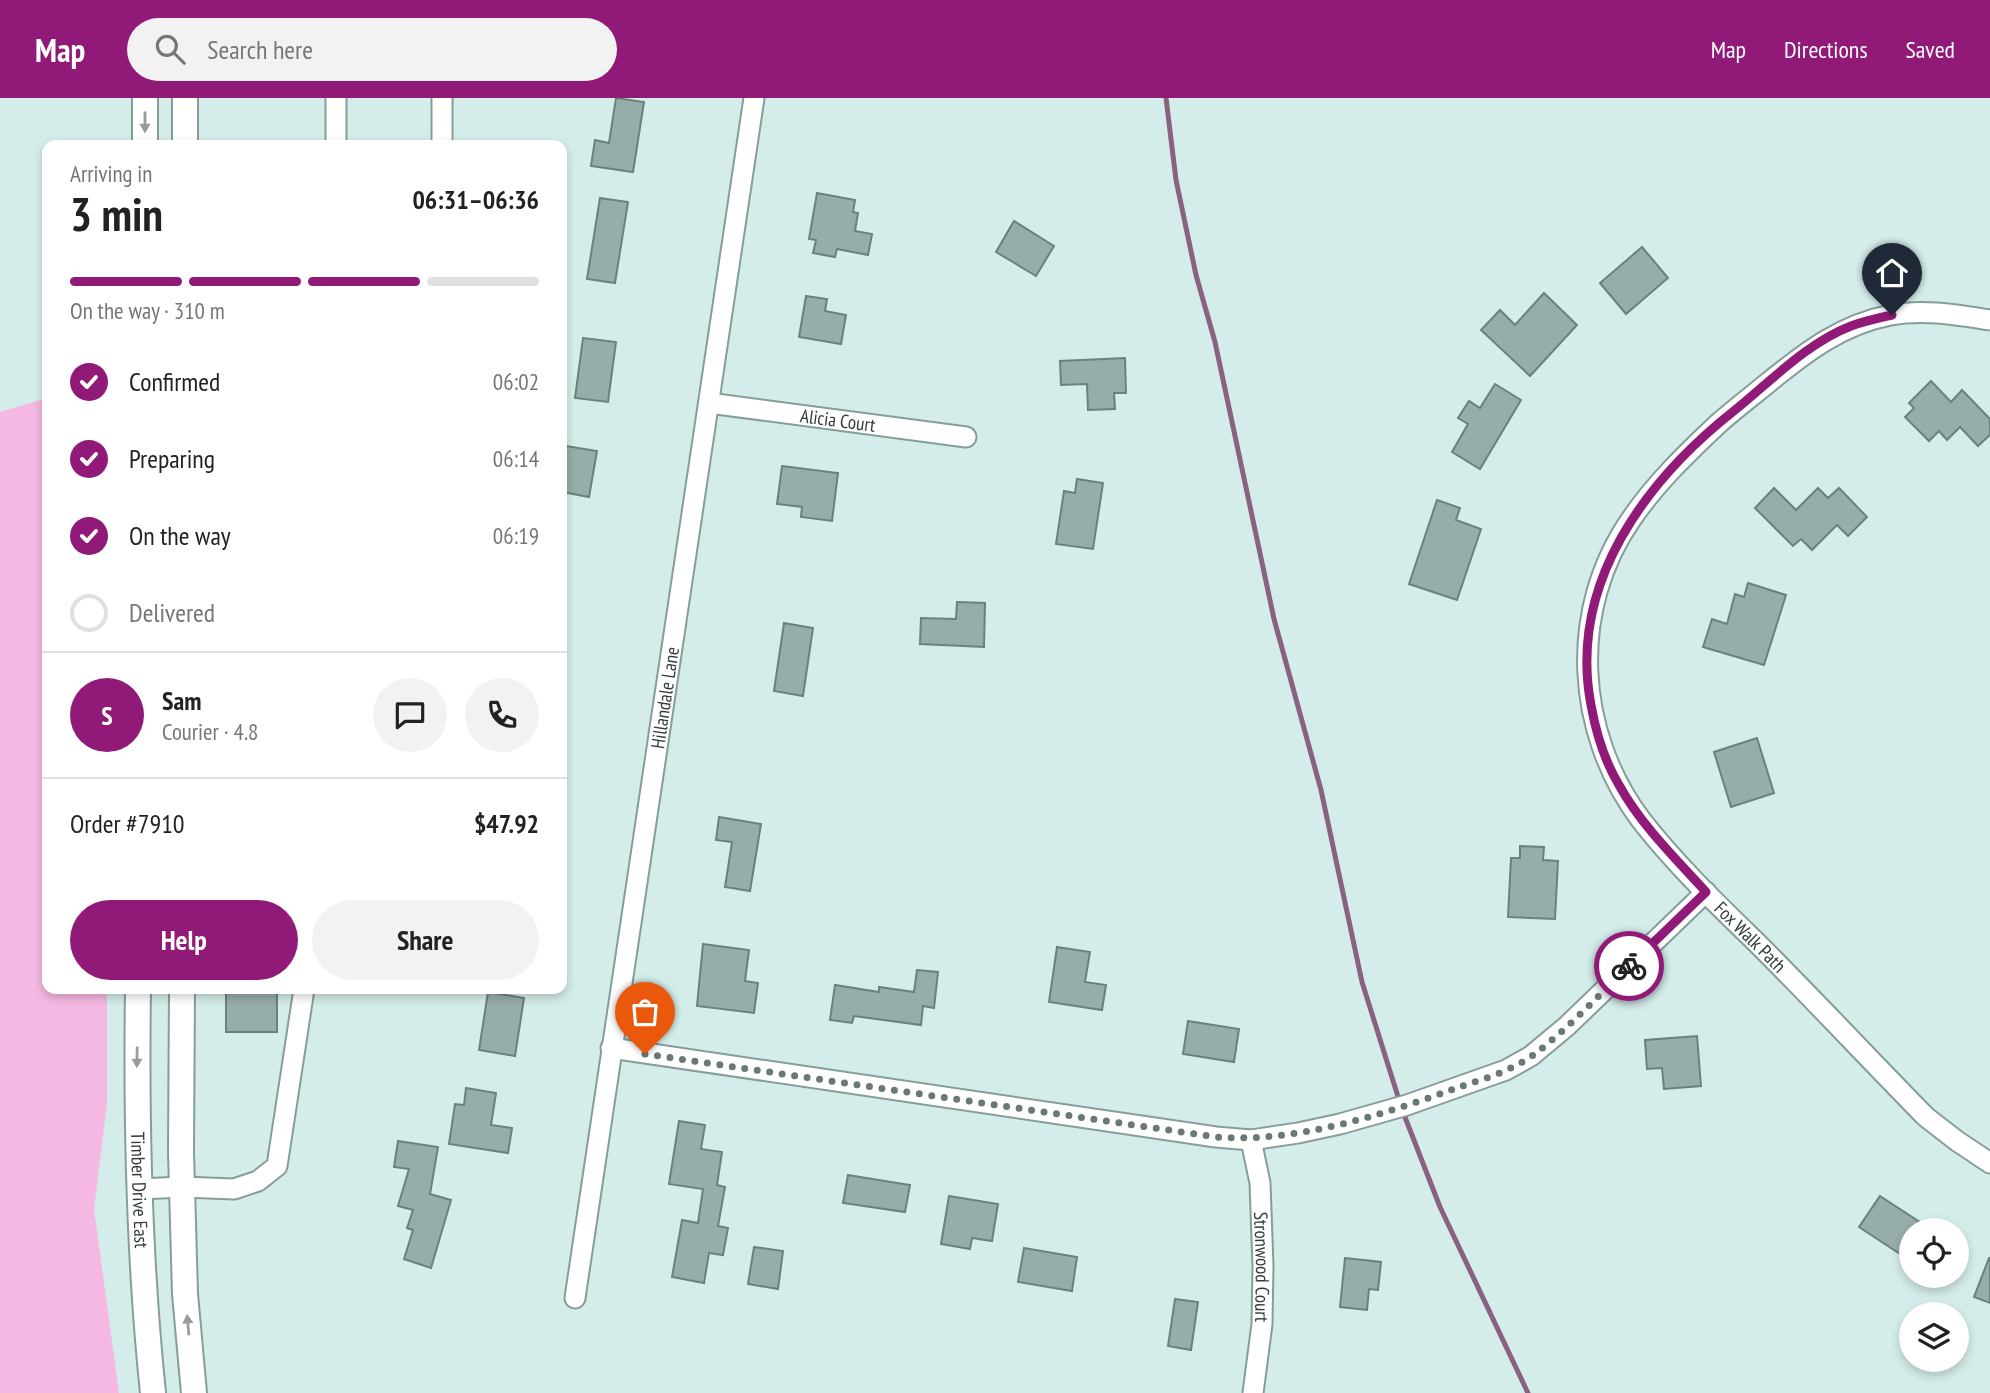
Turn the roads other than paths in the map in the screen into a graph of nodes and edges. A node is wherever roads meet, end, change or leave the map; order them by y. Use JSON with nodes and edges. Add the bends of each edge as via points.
{"nodes":[{"id":1,"x":145,"y":98,"type":"edge"},
{"id":2,"x":336,"y":98,"type":"edge"},
{"id":3,"x":442,"y":98,"type":"edge"},
{"id":4,"x":754,"y":98,"type":"edge"},
{"id":5,"x":185,"y":100,"type":"edge"},
{"id":6,"x":145,"y":140,"type":"edge"},
{"id":7,"x":185,"y":140,"type":"edge"},
{"id":8,"x":336,"y":140,"type":"edge"},
{"id":9,"x":442,"y":140,"type":"edge"},
{"id":10,"x":1990,"y":320,"type":"edge"},
{"id":11,"x":709,"y":402,"type":"junction"},
{"id":12,"x":966,"y":437,"type":"dead end"},
{"id":13,"x":1706,"y":892,"type":"junction"},
{"id":14,"x":138,"y":994,"type":"edge"},
{"id":15,"x":182,"y":994,"type":"edge"},
{"id":16,"x":303,"y":994,"type":"edge"},
{"id":17,"x":611,"y":1048,"type":"junction"},
{"id":18,"x":1251,"y":1140,"type":"junction"},
{"id":19,"x":1990,"y":1163,"type":"edge"},
{"id":20,"x":182,"y":1187,"type":"junction"},
{"id":21,"x":140,"y":1189,"type":"junction"},
{"id":22,"x":575,"y":1298,"type":"dead end"},
{"id":23,"x":153,"y":1393,"type":"edge"},
{"id":24,"x":194,"y":1393,"type":"edge"},
{"id":25,"x":1253,"y":1393,"type":"edge"}],
"edges":[{"from":1,"to":6,"type":"main road","one_way":true},
{"from":2,"to":8,"type":"street"},
{"from":3,"to":9,"type":"street"},
{"from":4,"to":11,"type":"street","name":"Hillandale Lane"},
{"from":5,"to":7,"type":"main road"},
{"from":10,"to":13,"type":"street","name":"Fox Walk Path","via":[[1944,313],[1892,315],[1850,327],[1809,350],[1726,417],[1658,483],[1630,520],[1605,566],[1594,597],[1586,659],[1603,752],[1642,820]]},
{"from":11,"to":12,"type":"street","name":"Alicia Court"},
{"from":11,"to":17,"type":"street","name":"Hillandale Lane"},
{"from":13,"to":18,"type":"street","via":[[1531,1056],[1408,1105]]},
{"from":13,"to":19,"type":"street","name":"Fox Walk Path","via":[[1926,1117]]},
{"from":14,"to":21,"type":"main road","name":"Timber Drive East","one_way":true},
{"from":15,"to":20,"type":"main road"},
{"from":16,"to":20,"type":"street","via":[[277,1166],[258,1181],[234,1189]]},
{"from":17,"to":18,"type":"street"},
{"from":17,"to":22,"type":"street","name":"Hillandale Lane"},
{"from":18,"to":25,"type":"street","name":"Stronwood Court","via":[[1261,1183],[1263,1266],[1262,1324]]},
{"from":20,"to":21,"type":"street"},
{"from":24,"to":20,"type":"main road","one_way":true},
{"from":21,"to":23,"type":"main road","name":"Timber Drive East"}]}
